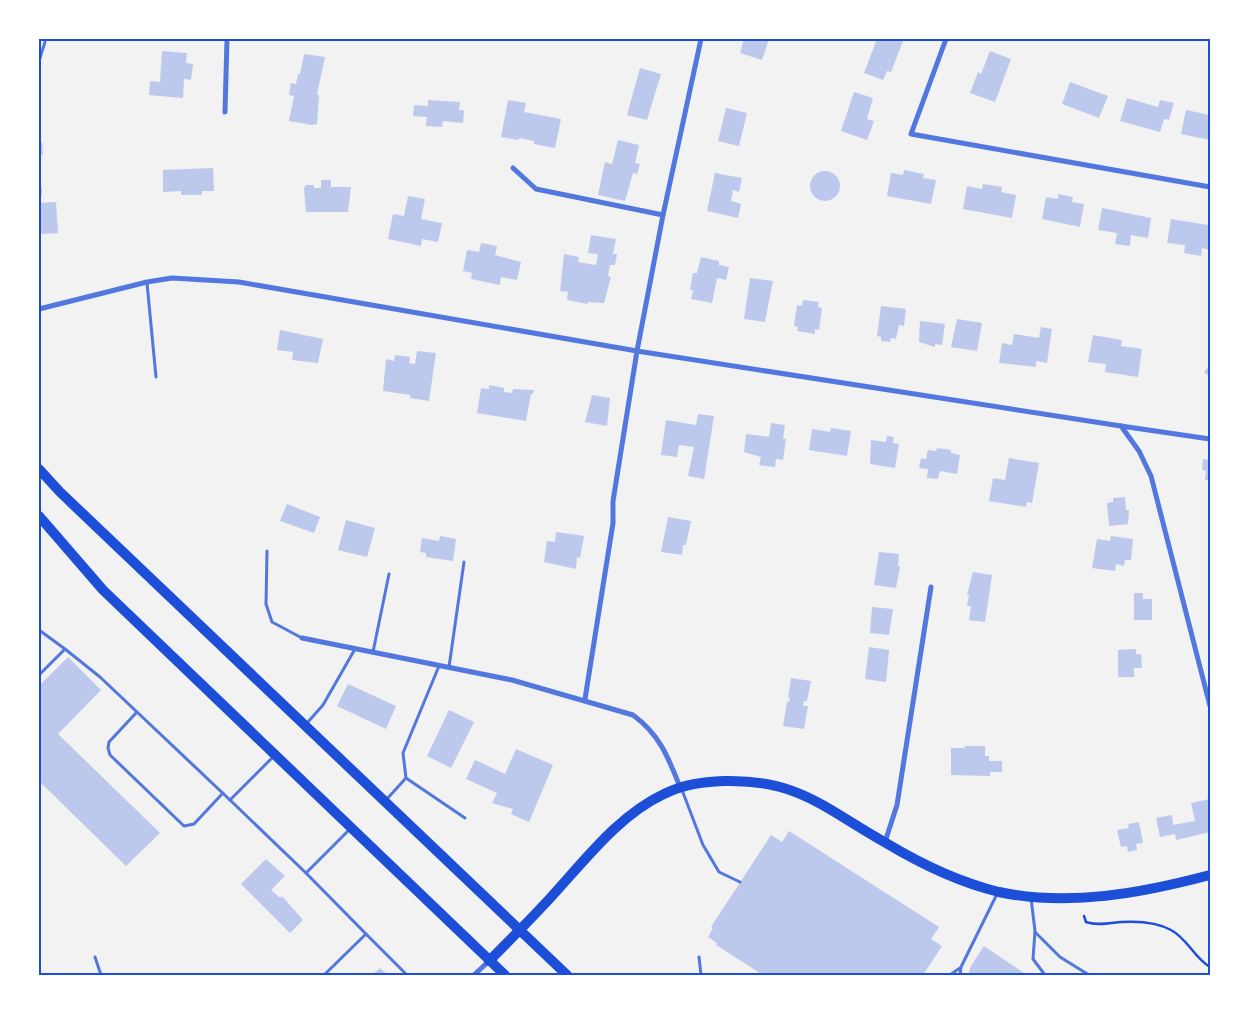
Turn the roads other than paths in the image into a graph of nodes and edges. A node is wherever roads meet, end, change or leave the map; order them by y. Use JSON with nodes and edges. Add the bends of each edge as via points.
{"nodes":[{"id":1,"x":227,"y":39,"type":"edge"},
{"id":2,"x":701,"y":39,"type":"edge"},
{"id":3,"x":946,"y":39,"type":"edge"},
{"id":4,"x":45,"y":42,"type":"dead end"},
{"id":5,"x":39,"y":61,"type":"edge"},
{"id":6,"x":225,"y":112,"type":"dead end"},
{"id":7,"x":513,"y":168,"type":"dead end"},
{"id":8,"x":1210,"y":187,"type":"edge"},
{"id":9,"x":662,"y":215,"type":"junction"},
{"id":10,"x":147,"y":282,"type":"junction"},
{"id":11,"x":39,"y":309,"type":"edge"},
{"id":12,"x":637,"y":351,"type":"junction"},
{"id":13,"x":156,"y":377,"type":"dead end"},
{"id":14,"x":1121,"y":426,"type":"junction"},
{"id":15,"x":1210,"y":439,"type":"edge"},
{"id":16,"x":39,"y":469,"type":"edge"},
{"id":17,"x":39,"y":516,"type":"edge"},
{"id":18,"x":267,"y":551,"type":"dead end"},
{"id":19,"x":464,"y":562,"type":"dead end"},
{"id":20,"x":389,"y":574,"type":"dead end"},
{"id":21,"x":931,"y":587,"type":"dead end"},
{"id":22,"x":39,"y":630,"type":"edge"},
{"id":23,"x":302,"y":638,"type":"joint"},
{"id":24,"x":65,"y":649,"type":"junction"},
{"id":25,"x":356,"y":649,"type":"junction"},
{"id":26,"x":374,"y":652,"type":"junction"},
{"id":27,"x":439,"y":665,"type":"junction"},
{"id":28,"x":449,"y":667,"type":"junction"},
{"id":29,"x":39,"y":675,"type":"edge"},
{"id":30,"x":585,"y":699,"type":"junction"},
{"id":31,"x":1210,"y":706,"type":"edge"},
{"id":32,"x":136,"y":713,"type":"junction"},
{"id":33,"x":304,"y":725,"type":"junction"},
{"id":34,"x":275,"y":755,"type":"junction"},
{"id":35,"x":406,"y":778,"type":"junction"},
{"id":36,"x":680,"y":787,"type":"junction"},
{"id":37,"x":223,"y":793,"type":"junction"},
{"id":38,"x":230,"y":800,"type":"junction"},
{"id":39,"x":385,"y":802,"type":"junction"},
{"id":40,"x":465,"y":818,"type":"dead end"},
{"id":41,"x":352,"y":828,"type":"junction"},
{"id":42,"x":884,"y":843,"type":"junction"},
{"id":43,"x":306,"y":873,"type":"junction"},
{"id":44,"x":1210,"y":875,"type":"edge"},
{"id":45,"x":740,"y":882,"type":"dead end"},
{"id":46,"x":998,"y":891,"type":"junction"},
{"id":47,"x":1031,"y":897,"type":"junction"},
{"id":48,"x":520,"y":930,"type":"junction"},
{"id":49,"x":1035,"y":931,"type":"junction"},
{"id":50,"x":366,"y":934,"type":"junction"},
{"id":51,"x":95,"y":957,"type":"dead end"},
{"id":52,"x":699,"y":957,"type":"dead end"},
{"id":53,"x":489,"y":960,"type":"junction"},
{"id":54,"x":961,"y":967,"type":"junction"},
{"id":55,"x":101,"y":975,"type":"edge"},
{"id":56,"x":324,"y":975,"type":"edge"},
{"id":57,"x":407,"y":975,"type":"edge"},
{"id":58,"x":474,"y":975,"type":"edge"},
{"id":59,"x":505,"y":975,"type":"edge"},
{"id":60,"x":567,"y":975,"type":"edge"},
{"id":61,"x":702,"y":975,"type":"edge"},
{"id":62,"x":950,"y":975,"type":"edge"},
{"id":63,"x":960,"y":975,"type":"edge"},
{"id":64,"x":1045,"y":975,"type":"edge"},
{"id":65,"x":1089,"y":975,"type":"edge"}],
"edges":[{"from":1,"to":6,"type":"street"},
{"from":2,"to":9,"type":"street"},
{"from":3,"to":8,"type":"street","via":[[911,134]]},
{"from":4,"to":5,"type":"lane"},
{"from":7,"to":9,"type":"street","via":[[536,190]]},
{"from":9,"to":12,"type":"street"},
{"from":10,"to":11,"type":"street"},
{"from":10,"to":12,"type":"street","via":[[172,278],[247,283]]},
{"from":10,"to":13,"type":"lane"},
{"from":12,"to":14,"type":"street"},
{"from":12,"to":30,"type":"street"},
{"from":14,"to":15,"type":"street"},
{"from":14,"to":31,"type":"street","via":[[1139,451],[1151,476]]},
{"from":16,"to":33,"type":"main road"},
{"from":17,"to":34,"type":"main road","via":[[103,590]]},
{"from":18,"to":23,"type":"lane","via":[[266,604],[272,622]]},
{"from":19,"to":28,"type":"lane"},
{"from":20,"to":26,"type":"lane"},
{"from":21,"to":42,"type":"street","via":[[897,805]]},
{"from":22,"to":24,"type":"lane"},
{"from":23,"to":25,"type":"street"},
{"from":24,"to":29,"type":"lane"},
{"from":24,"to":32,"type":"lane","via":[[100,677]]},
{"from":25,"to":26,"type":"street"},
{"from":25,"to":33,"type":"lane","via":[[323,705]]},
{"from":26,"to":27,"type":"street"},
{"from":27,"to":28,"type":"street"},
{"from":27,"to":35,"type":"lane","via":[[403,753]]},
{"from":28,"to":30,"type":"street"},
{"from":30,"to":36,"type":"street","via":[[633,715],[650,727],[667,755]]},
{"from":32,"to":37,"type":"lane"},
{"from":32,"to":37,"type":"lane","via":[[109,742],[110,754],[184,826],[194,824]]},
{"from":33,"to":39,"type":"main road"},
{"from":34,"to":38,"type":"lane"},
{"from":34,"to":41,"type":"main road"},
{"from":35,"to":39,"type":"lane"},
{"from":35,"to":40,"type":"lane"},
{"from":36,"to":42,"type":"main road","via":[[700,782],[746,780],[781,786],[816,800]]},
{"from":36,"to":45,"type":"lane","via":[[703,845],[719,872]]},
{"from":36,"to":48,"type":"main road","via":[[644,805],[611,832]]},
{"from":37,"to":38,"type":"lane"},
{"from":38,"to":43,"type":"lane"},
{"from":39,"to":48,"type":"main road"},
{"from":41,"to":43,"type":"lane"},
{"from":41,"to":53,"type":"main road"},
{"from":42,"to":46,"type":"main road","via":[[941,873]]},
{"from":43,"to":50,"type":"lane"},
{"from":44,"to":47,"type":"main road","via":[[1097,898]]},
{"from":46,"to":47,"type":"main road"},
{"from":46,"to":54,"type":"lane"},
{"from":47,"to":49,"type":"lane"},
{"from":48,"to":53,"type":"main road"},
{"from":48,"to":60,"type":"main road"},
{"from":49,"to":64,"type":"lane","via":[[1033,959]]},
{"from":49,"to":65,"type":"lane","via":[[1060,957]]},
{"from":50,"to":56,"type":"lane"},
{"from":50,"to":57,"type":"lane"},
{"from":51,"to":55,"type":"lane"},
{"from":52,"to":61,"type":"lane"},
{"from":53,"to":58,"type":"street"},
{"from":53,"to":59,"type":"main road"},
{"from":54,"to":62,"type":"lane"},
{"from":54,"to":63,"type":"lane"}]}
